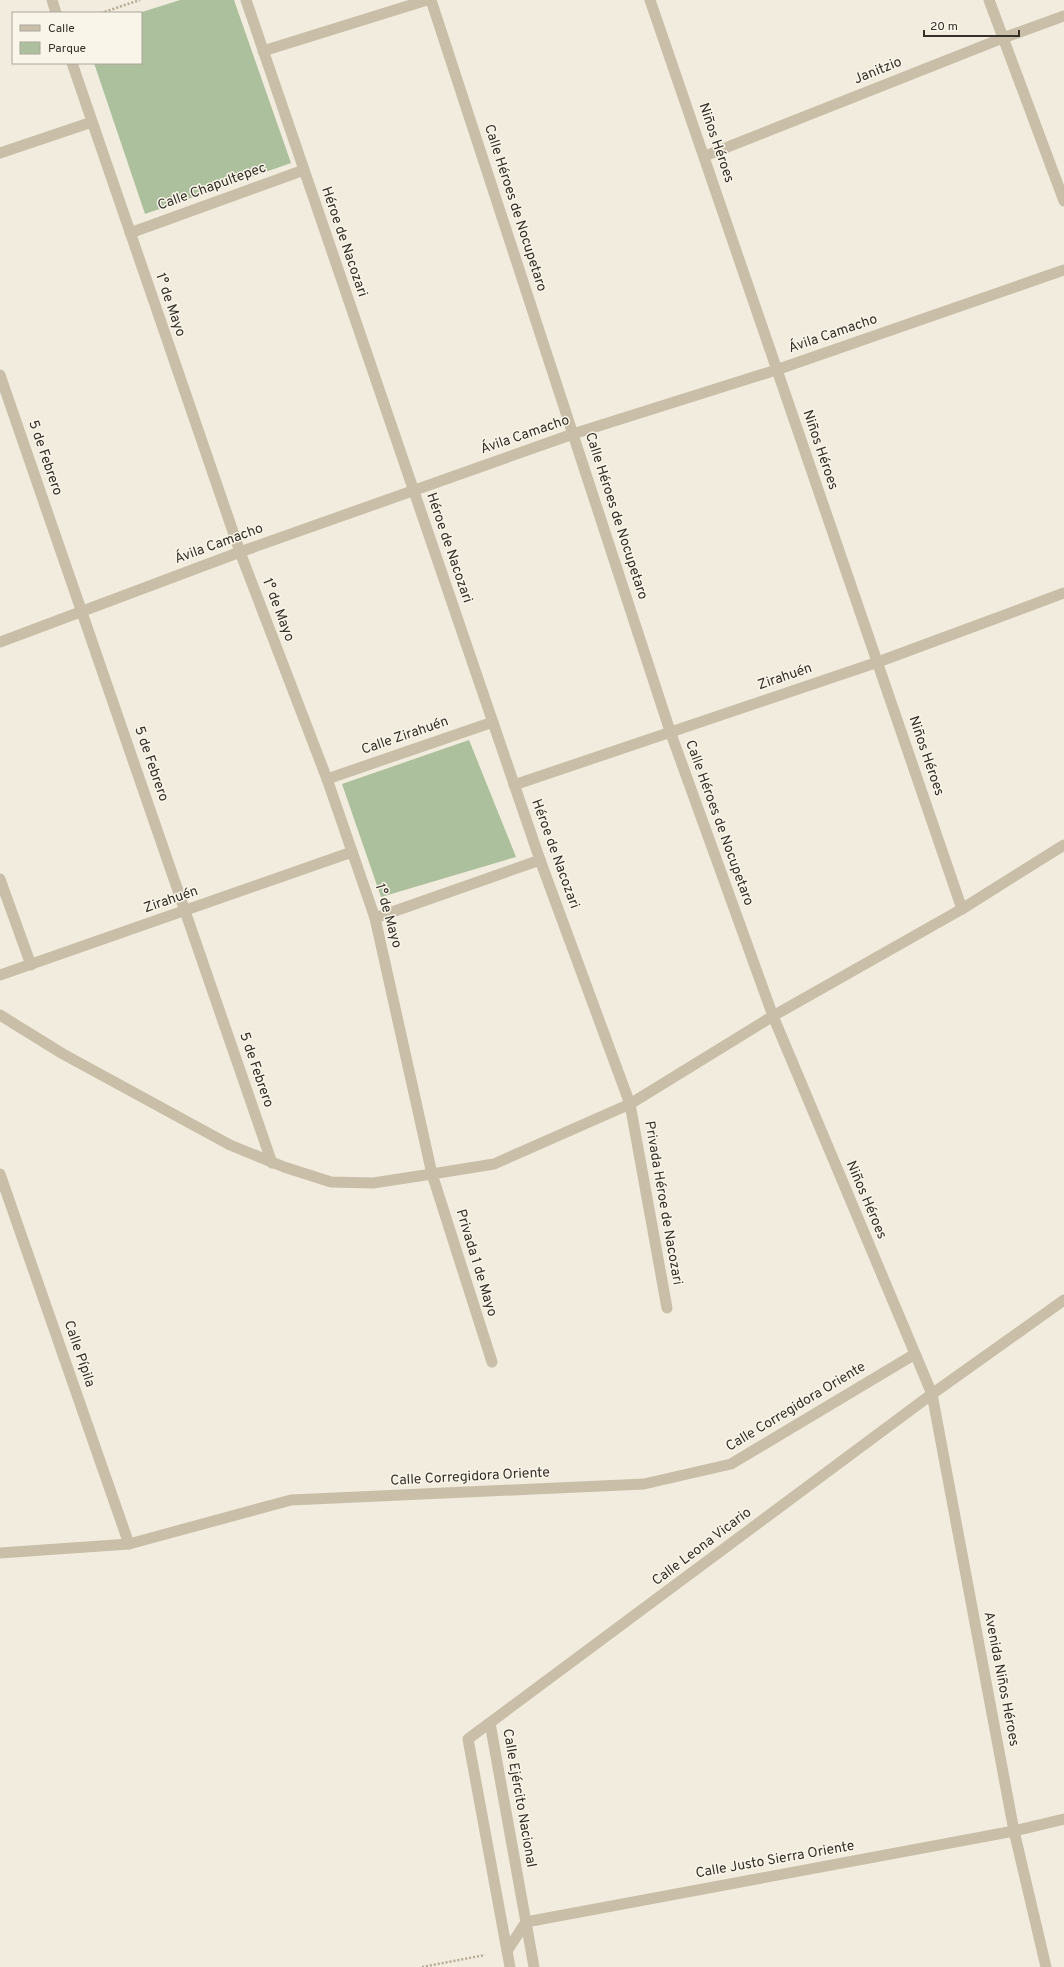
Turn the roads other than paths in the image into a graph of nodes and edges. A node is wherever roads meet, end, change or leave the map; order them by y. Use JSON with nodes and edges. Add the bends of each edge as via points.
{"nodes":[{"id":1,"x":52,"y":0,"type":"edge"},
{"id":2,"x":246,"y":0,"type":"edge"},
{"id":3,"x":427,"y":0,"type":"edge"},
{"id":4,"x":431,"y":0,"type":"edge"},
{"id":5,"x":650,"y":0,"type":"edge"},
{"id":6,"x":989,"y":0,"type":"edge"},
{"id":7,"x":56,"y":12,"type":"edge"},
{"id":8,"x":1064,"y":16,"type":"edge"},
{"id":9,"x":1002,"y":38,"type":"junction"},
{"id":10,"x":263,"y":52,"type":"junction"},
{"id":11,"x":72,"y":64,"type":"edge"},
{"id":12,"x":92,"y":122,"type":"junction"},
{"id":13,"x":0,"y":153,"type":"edge"},
{"id":14,"x":705,"y":156,"type":"junction"},
{"id":15,"x":304,"y":170,"type":"junction"},
{"id":16,"x":1064,"y":201,"type":"edge"},
{"id":17,"x":130,"y":233,"type":"junction"},
{"id":18,"x":1064,"y":270,"type":"edge"},
{"id":19,"x":776,"y":370,"type":"junction"},
{"id":20,"x":0,"y":375,"type":"edge"},
{"id":21,"x":573,"y":434,"type":"junction"},
{"id":22,"x":413,"y":490,"type":"junction"},
{"id":23,"x":240,"y":552,"type":"junction"},
{"id":24,"x":1064,"y":593,"type":"edge"},
{"id":25,"x":83,"y":612,"type":"junction"},
{"id":26,"x":0,"y":642,"type":"edge"},
{"id":27,"x":878,"y":662,"type":"junction"},
{"id":28,"x":493,"y":722,"type":"junction"},
{"id":29,"x":670,"y":732,"type":"junction"},
{"id":30,"x":327,"y":779,"type":"junction"},
{"id":31,"x":514,"y":785,"type":"junction"},
{"id":32,"x":1064,"y":845,"type":"edge"},
{"id":33,"x":352,"y":852,"type":"junction"},
{"id":34,"x":540,"y":860,"type":"junction"},
{"id":35,"x":0,"y":879,"type":"edge"},
{"id":36,"x":962,"y":908,"type":"junction"},
{"id":37,"x":185,"y":911,"type":"junction"},
{"id":38,"x":375,"y":918,"type":"junction"},
{"id":39,"x":31,"y":965,"type":"junction"},
{"id":40,"x":0,"y":975,"type":"edge"},
{"id":41,"x":0,"y":1015,"type":"edge"},
{"id":42,"x":773,"y":1016,"type":"junction"},
{"id":43,"x":630,"y":1104,"type":"junction"},
{"id":44,"x":272,"y":1163,"type":"junction"},
{"id":45,"x":0,"y":1174,"type":"edge"},
{"id":46,"x":432,"y":1174,"type":"junction"},
{"id":47,"x":1064,"y":1300,"type":"edge"},
{"id":48,"x":667,"y":1308,"type":"dead end"},
{"id":49,"x":915,"y":1354,"type":"junction"},
{"id":50,"x":492,"y":1362,"type":"dead end"},
{"id":51,"x":932,"y":1394,"type":"junction"},
{"id":52,"x":129,"y":1544,"type":"junction"},
{"id":53,"x":0,"y":1553,"type":"edge"},
{"id":54,"x":490,"y":1723,"type":"junction"},
{"id":55,"x":1064,"y":1819,"type":"edge"},
{"id":56,"x":1014,"y":1831,"type":"junction"},
{"id":57,"x":526,"y":1922,"type":"junction"},
{"id":58,"x":507,"y":1951,"type":"junction"},
{"id":59,"x":510,"y":1967,"type":"edge"},
{"id":60,"x":534,"y":1967,"type":"edge"},
{"id":61,"x":1046,"y":1967,"type":"edge"}],
"edges":[{"from":1,"to":7,"type":"street"},
{"from":2,"to":10,"type":"street","name":"Héroe de Nacozari"},
{"from":3,"to":10,"type":"street"},
{"from":4,"to":21,"type":"street","name":"Calle Héroes de Nocupetaro"},
{"from":5,"to":14,"type":"street","name":"Niños Héroes"},
{"from":6,"to":9,"type":"street"},
{"from":8,"to":9,"type":"street","name":"Janitzio"},
{"from":9,"to":14,"type":"street","name":"Janitzio"},
{"from":9,"to":16,"type":"street"},
{"from":10,"to":15,"type":"street","name":"Héroe de Nacozari"},
{"from":11,"to":12,"type":"street","name":"1° de Mayo"},
{"from":12,"to":13,"type":"street"},
{"from":12,"to":17,"type":"street","name":"1° de Mayo"},
{"from":14,"to":19,"type":"street","name":"Niños Héroes"},
{"from":15,"to":17,"type":"street","name":"Calle Chapultepec"},
{"from":15,"to":22,"type":"street","name":"Héroe de Nacozari"},
{"from":17,"to":23,"type":"street","name":"1° de Mayo"},
{"from":18,"to":19,"type":"street","name":"Ávila Camacho"},
{"from":19,"to":21,"type":"street","name":"Ávila Camacho"},
{"from":19,"to":27,"type":"street","name":"Niños Héroes"},
{"from":20,"to":25,"type":"street","name":"5 de Febrero"},
{"from":21,"to":22,"type":"street","name":"Ávila Camacho"},
{"from":21,"to":29,"type":"street","name":"Calle Héroes de Nocupetaro"},
{"from":22,"to":23,"type":"street","name":"Ávila Camacho"},
{"from":22,"to":28,"type":"street","name":"Héroe de Nacozari"},
{"from":23,"to":25,"type":"street","name":"Ávila Camacho"},
{"from":23,"to":30,"type":"street","name":"1° de Mayo"},
{"from":24,"to":27,"type":"street","name":"Zirahuén"},
{"from":25,"to":26,"type":"street","name":"Ávila Camacho"},
{"from":25,"to":37,"type":"street","name":"5 de Febrero"},
{"from":27,"to":29,"type":"street","name":"Zirahuén"},
{"from":27,"to":36,"type":"street","name":"Niños Héroes"},
{"from":28,"to":30,"type":"street","name":"Calle Zirahuén"},
{"from":28,"to":31,"type":"street","name":"Héroe de Nacozari"},
{"from":29,"to":31,"type":"street","name":"Zirahuén"},
{"from":29,"to":42,"type":"street","name":"Calle Héroes de Nocupetaro"},
{"from":30,"to":33,"type":"street","name":"1° de Mayo"},
{"from":31,"to":34,"type":"street","name":"Héroe de Nacozari"},
{"from":32,"to":36,"type":"street"},
{"from":33,"to":37,"type":"street","name":"Zirahuén"},
{"from":33,"to":38,"type":"street","name":"1° de Mayo"},
{"from":34,"to":38,"type":"street"},
{"from":34,"to":43,"type":"street","name":"Héroe de Nacozari"},
{"from":35,"to":39,"type":"street"},
{"from":36,"to":42,"type":"street"},
{"from":37,"to":39,"type":"street","name":"Zirahuén"},
{"from":37,"to":44,"type":"street","name":"5 de Febrero"},
{"from":38,"to":46,"type":"street","name":"1° de Mayo"},
{"from":39,"to":40,"type":"street","name":"Zirahuén"},
{"from":41,"to":44,"type":"street","via":[[63,1054],[230,1145]]},
{"from":42,"to":43,"type":"street"},
{"from":42,"to":49,"type":"street","name":"Niños Héroes"},
{"from":43,"to":46,"type":"street","via":[[494,1164]]},
{"from":43,"to":48,"type":"street","name":"Privada Héroe de Nacozari"},
{"from":44,"to":46,"type":"street","via":[[330,1182],[373,1183]]},
{"from":45,"to":52,"type":"street","name":"Calle Pípila"},
{"from":46,"to":50,"type":"street","name":"Privada 1 de Mayo"},
{"from":47,"to":51,"type":"street"},
{"from":49,"to":51,"type":"street","name":"Niños Héroes"},
{"from":49,"to":52,"type":"street","name":"Calle Corregidora Oriente","via":[[731,1464],[644,1484],[291,1500]]},
{"from":51,"to":54,"type":"street","name":"Calle Leona Vicario"},
{"from":51,"to":56,"type":"street","name":"Avenida Niños Héroes"},
{"from":52,"to":53,"type":"street","name":"Calle Corregidora Oriente"},
{"from":54,"to":57,"type":"street","name":"Calle Ejército Nacional"},
{"from":54,"to":58,"type":"street","name":"Calle Ejército Nacional","via":[[468,1739]]},
{"from":55,"to":56,"type":"street","name":"Calle Justo Sierra Oriente"},
{"from":56,"to":57,"type":"street","name":"Calle Justo Sierra Oriente"},
{"from":56,"to":61,"type":"street","name":"Avenida Niños Héroes"},
{"from":57,"to":58,"type":"street"},
{"from":57,"to":60,"type":"street","name":"Calle Ejército Nacional"},
{"from":58,"to":59,"type":"street","name":"Calle Ejército Nacional"}]}
